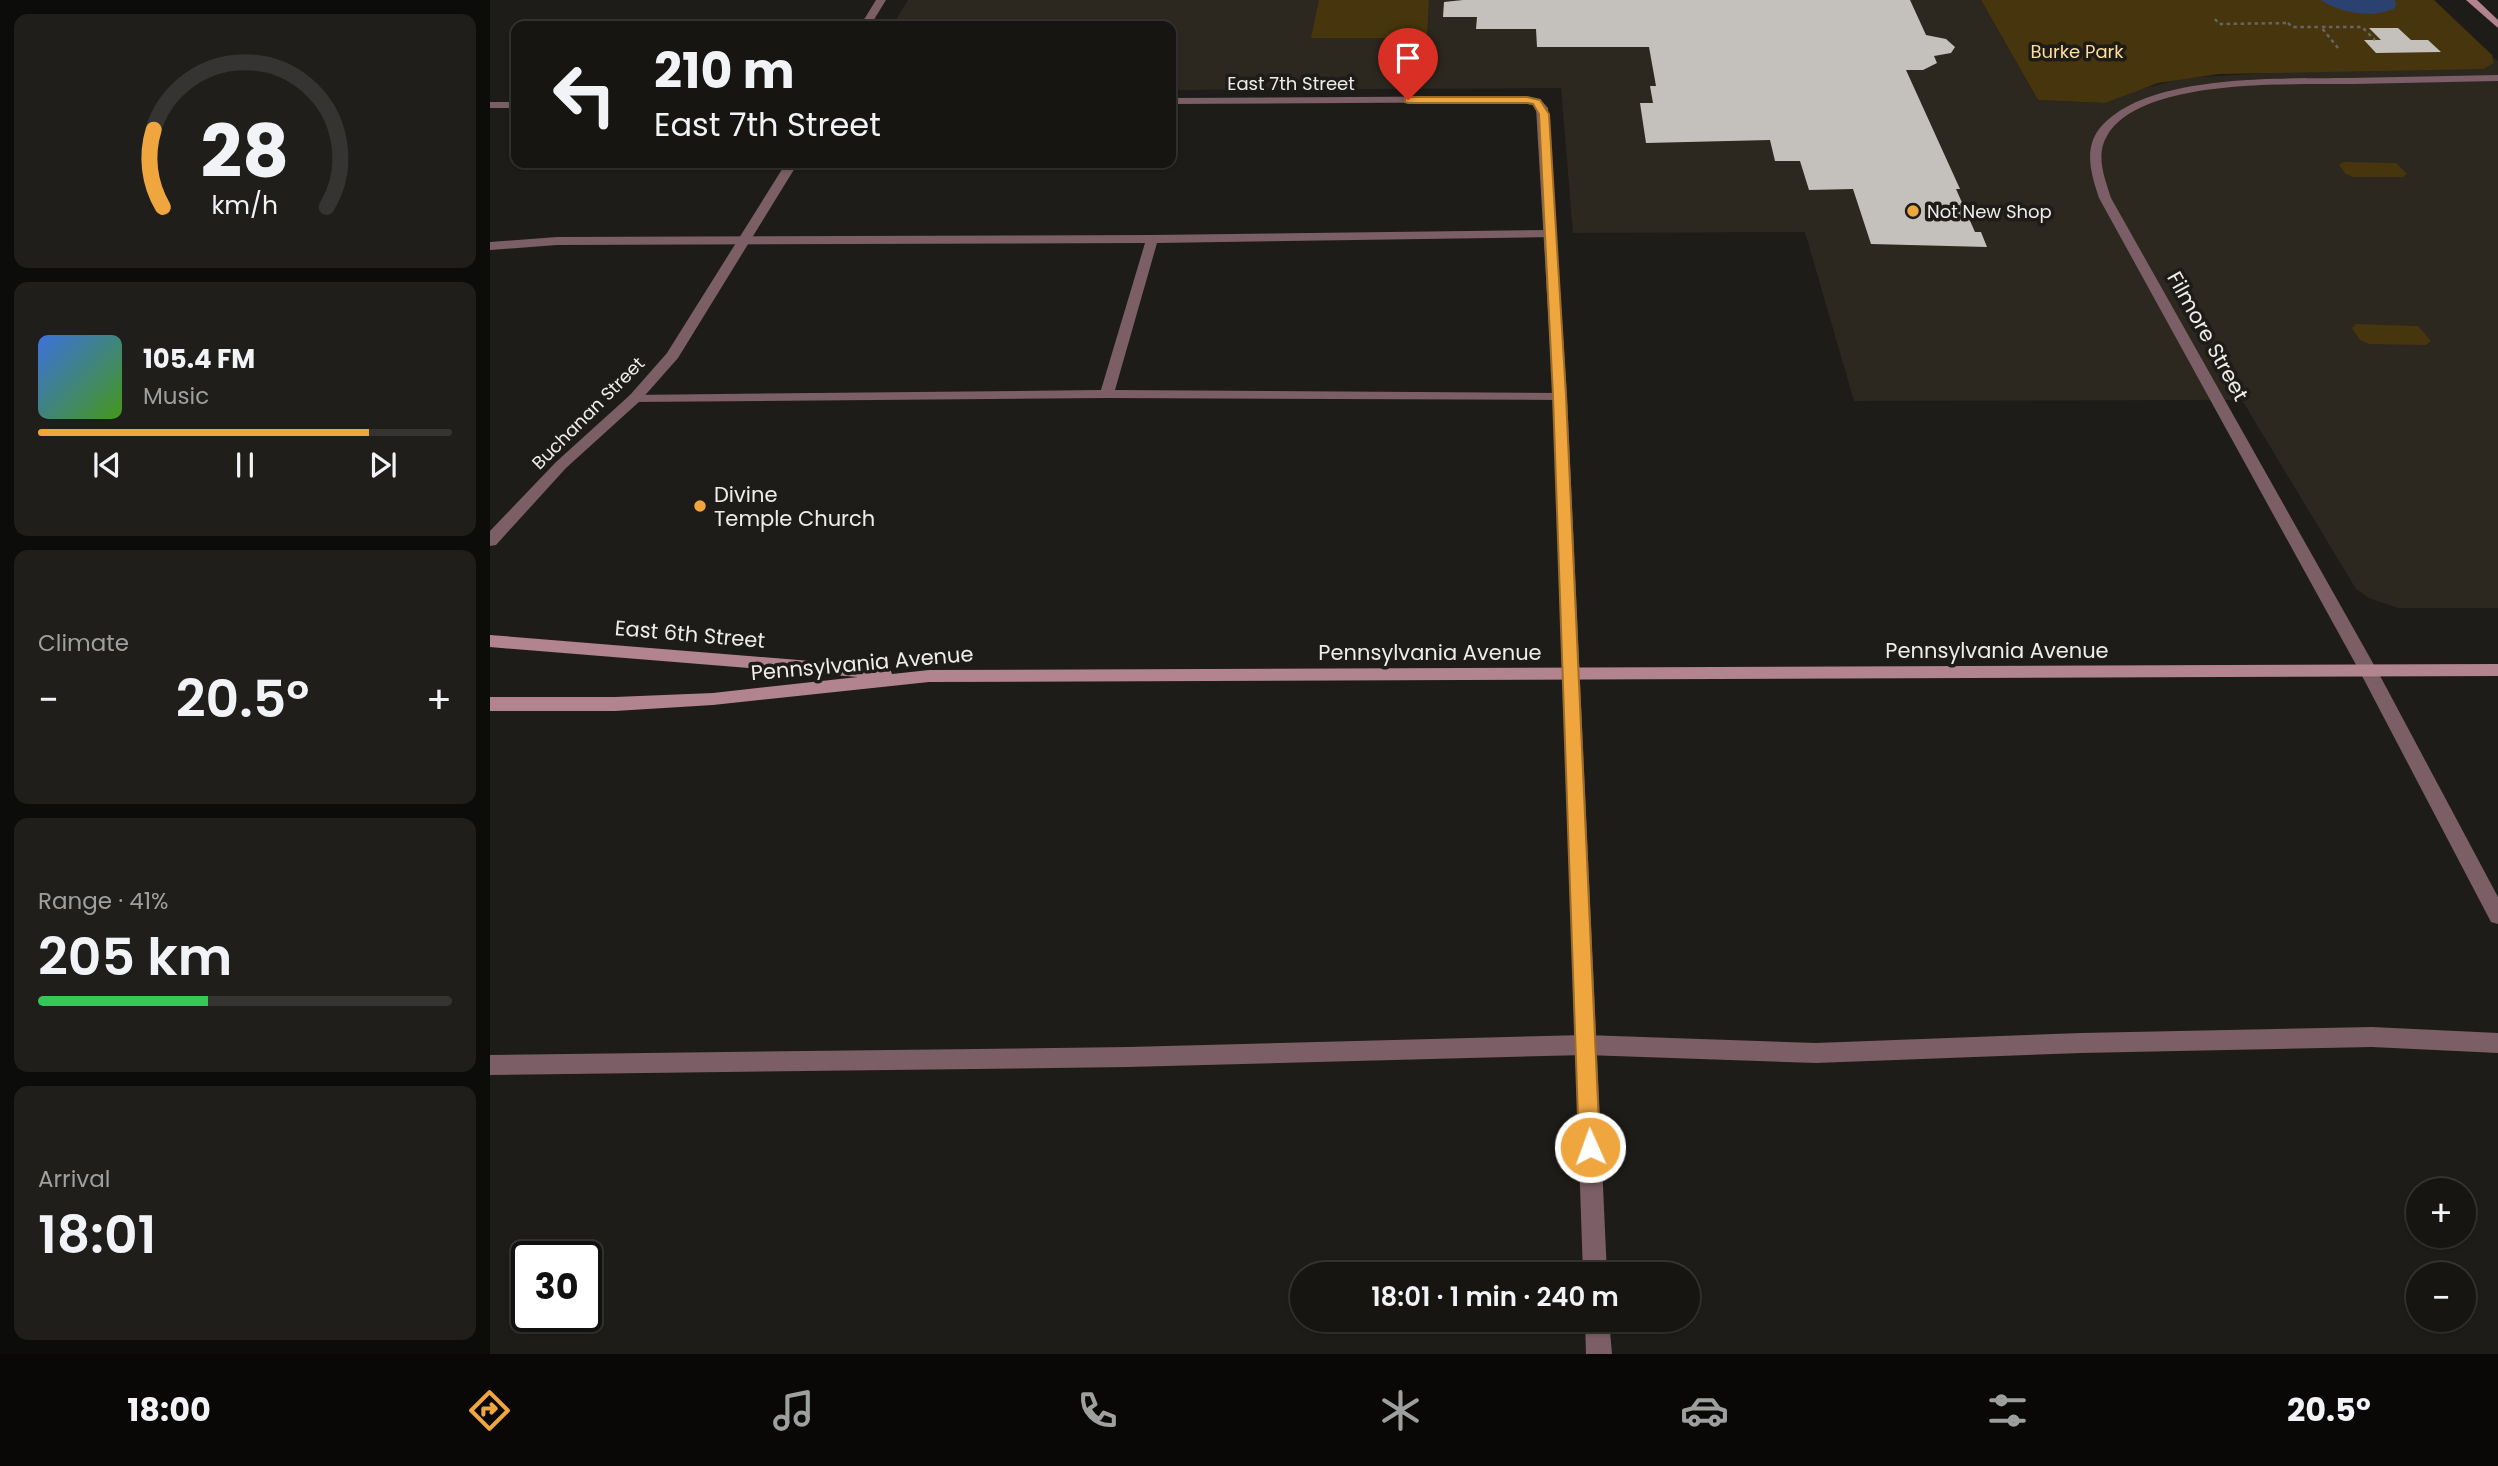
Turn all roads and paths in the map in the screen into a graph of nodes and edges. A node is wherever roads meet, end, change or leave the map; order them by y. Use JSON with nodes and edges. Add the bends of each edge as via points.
{"nodes":[{"id":1,"x":881,"y":0,"type":"edge"},
{"id":2,"x":2470,"y":0,"type":"edge"},
{"id":3,"x":2215,"y":19,"type":"dead end"},
{"id":4,"x":867,"y":21,"type":"edge"},
{"id":5,"x":2498,"y":25,"type":"edge"},
{"id":6,"x":2321,"y":27,"type":"junction"},
{"id":7,"x":2375,"y":40,"type":"dead end"},
{"id":8,"x":2339,"y":48,"type":"dead end"},
{"id":9,"x":2498,"y":78,"type":"edge"},
{"id":10,"x":1176,"y":101,"type":"edge"},
{"id":11,"x":490,"y":105,"type":"edge"},
{"id":12,"x":511,"y":105,"type":"edge"},
{"id":13,"x":789,"y":168,"type":"edge"},
{"id":14,"x":1550,"y":234,"type":"junction"},
{"id":15,"x":746,"y":239,"type":"junction"},
{"id":16,"x":1152,"y":239,"type":"junction"},
{"id":17,"x":490,"y":246,"type":"edge"},
{"id":18,"x":1107,"y":394,"type":"junction"},
{"id":19,"x":1560,"y":396,"type":"junction"},
{"id":20,"x":635,"y":398,"type":"junction"},
{"id":21,"x":490,"y":541,"type":"edge"},
{"id":22,"x":490,"y":641,"type":"edge"},
{"id":23,"x":2498,"y":670,"type":"edge"},
{"id":24,"x":2369,"y":672,"type":"junction"},
{"id":25,"x":1571,"y":674,"type":"junction"},
{"id":26,"x":929,"y":676,"type":"junction"},
{"id":27,"x":490,"y":704,"type":"edge"},
{"id":28,"x":2498,"y":916,"type":"edge"},
{"id":29,"x":2498,"y":1043,"type":"edge"},
{"id":30,"x":1585,"y":1045,"type":"junction"},
{"id":31,"x":490,"y":1065,"type":"edge"},
{"id":32,"x":1594,"y":1262,"type":"edge"},
{"id":33,"x":1598,"y":1332,"type":"edge"},
{"id":34,"x":1599,"y":1354,"type":"edge"}],
"edges":[{"from":1,"to":4,"type":"street"},
{"from":2,"to":5,"type":"main road"},
{"from":3,"to":6,"type":"path","via":[[2219,24],[2287,22],[2292,27]]},
{"from":6,"to":7,"type":"path","via":[[2362,27]]},
{"from":6,"to":8,"type":"path"},
{"from":9,"to":24,"type":"street","name":"Filmore Street","via":[[2212,86],[2159,97],[2128,111],[2104,131],[2095,150],[2105,198]]},
{"from":10,"to":14,"type":"street","name":"East 7th Street","via":[[1536,102],[1544,114]]},
{"from":11,"to":12,"type":"street"},
{"from":13,"to":15,"type":"street","name":"Buchanan Street"},
{"from":14,"to":16,"type":"street"},
{"from":14,"to":19,"type":"street"},
{"from":15,"to":16,"type":"street"},
{"from":15,"to":17,"type":"street"},
{"from":15,"to":20,"type":"street","name":"Buchanan Street","via":[[673,355]]},
{"from":16,"to":18,"type":"street"},
{"from":18,"to":19,"type":"street"},
{"from":18,"to":20,"type":"street"},
{"from":19,"to":25,"type":"street"},
{"from":20,"to":21,"type":"street","name":"Buchanan Street","via":[[561,465]]},
{"from":22,"to":26,"type":"main road","name":"East 6th Street"},
{"from":23,"to":24,"type":"main road","name":"Pennsylvania Avenue"},
{"from":24,"to":25,"type":"main road","name":"Pennsylvania Avenue"},
{"from":24,"to":28,"type":"street","name":"Filmore Street"},
{"from":25,"to":26,"type":"main road","name":"Pennsylvania Avenue"},
{"from":25,"to":30,"type":"street"},
{"from":26,"to":27,"type":"main road","name":"Pennsylvania Avenue","via":[[713,699]]},
{"from":29,"to":30,"type":"street","via":[[2372,1037],[1816,1053]]},
{"from":30,"to":31,"type":"street","via":[[1128,1057]]},
{"from":30,"to":32,"type":"street"},
{"from":33,"to":34,"type":"street"}]}
